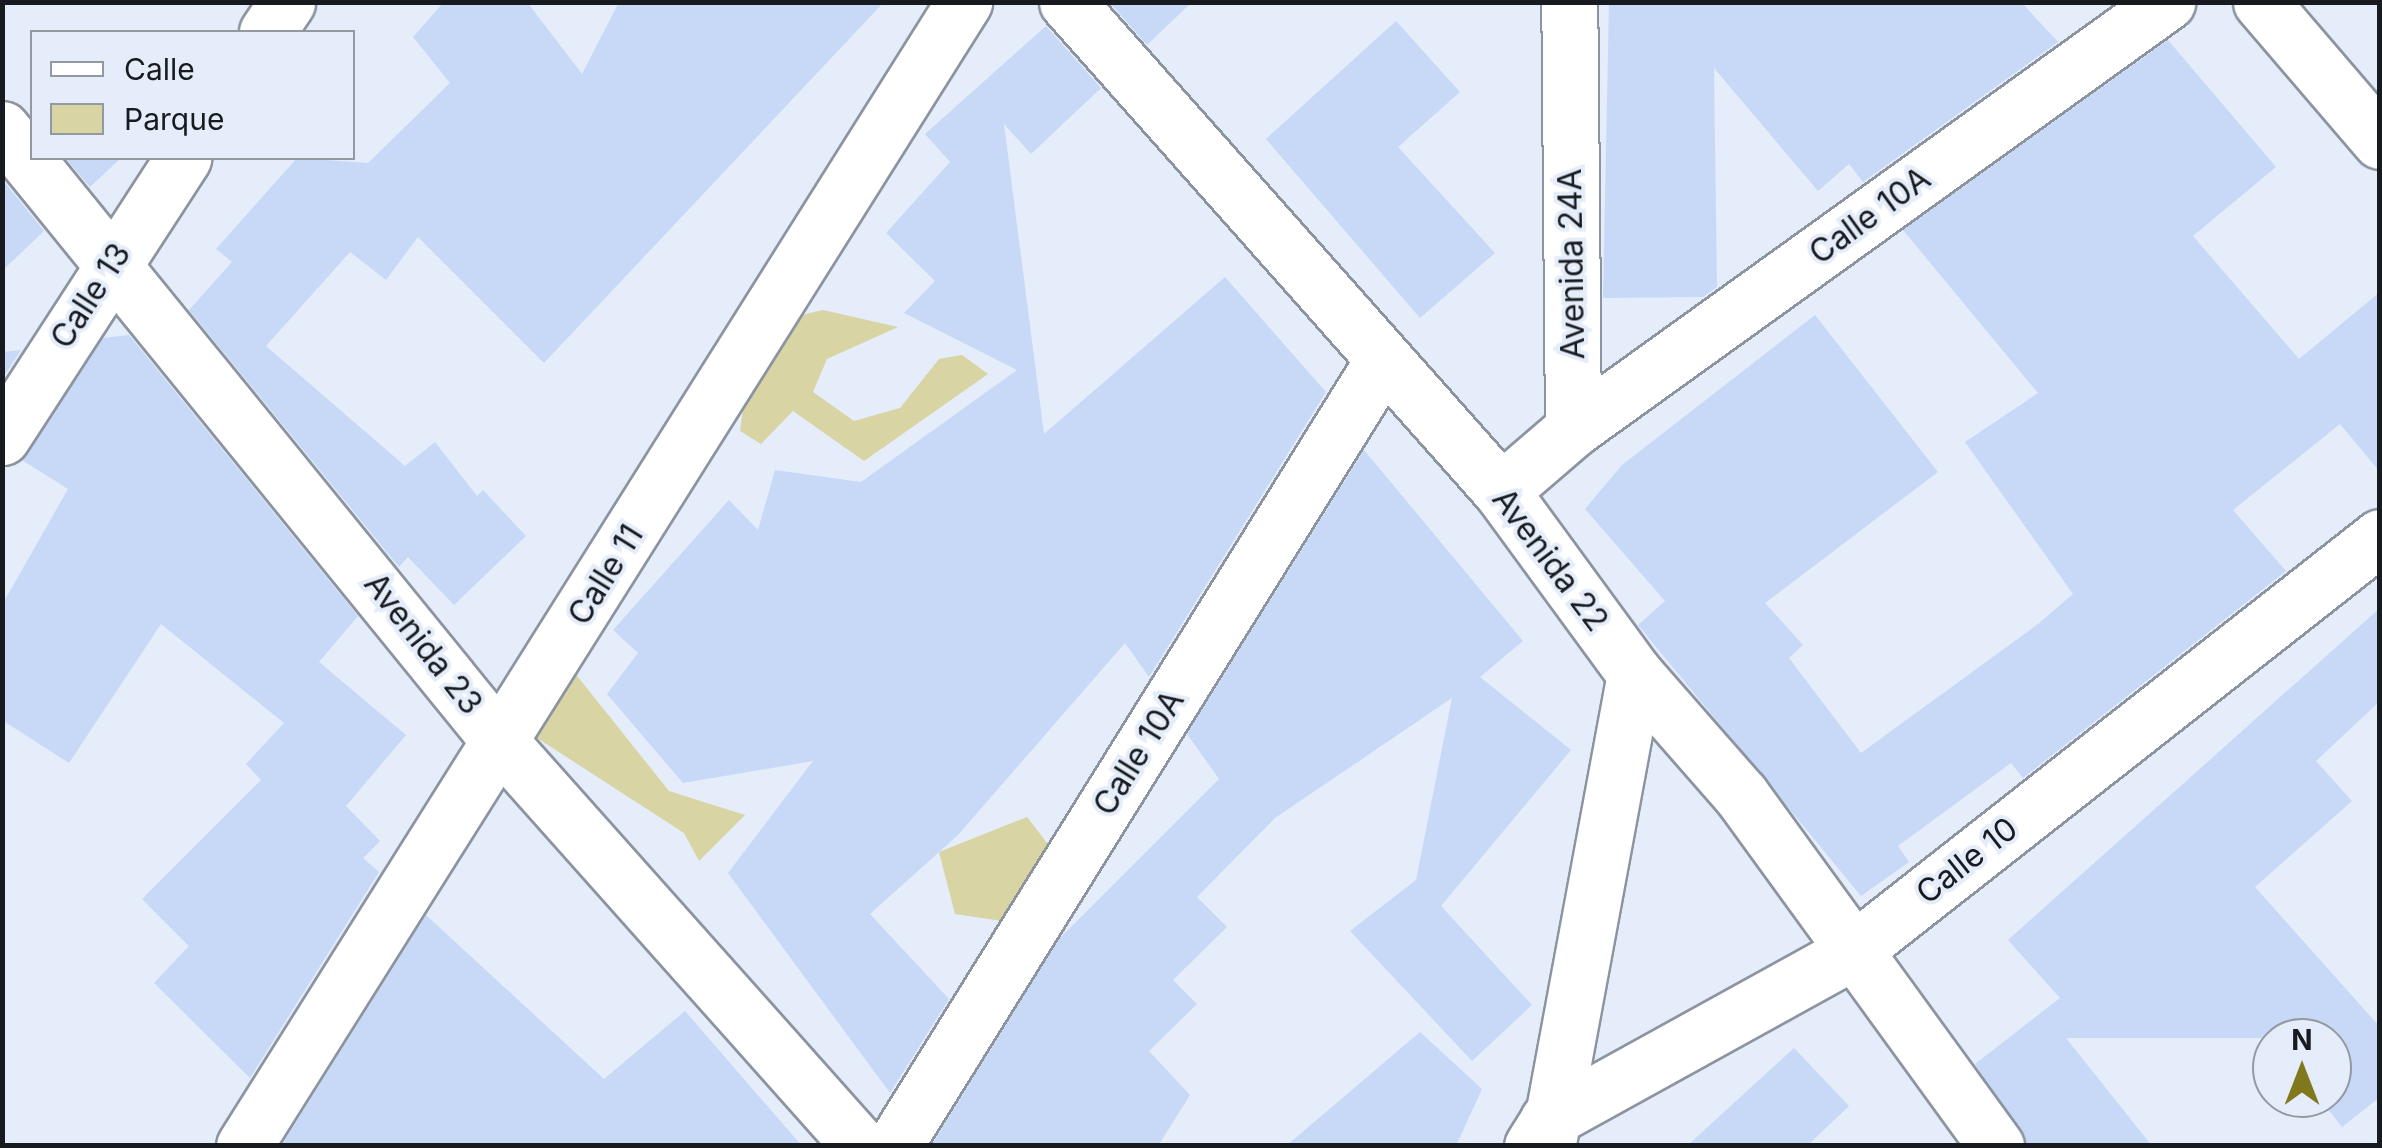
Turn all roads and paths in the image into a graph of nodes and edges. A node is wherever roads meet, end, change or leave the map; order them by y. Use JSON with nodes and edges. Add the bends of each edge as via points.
{"nodes":[{"id":1,"x":287,"y":2,"type":"edge"},
{"id":2,"x":964,"y":2,"type":"edge"},
{"id":3,"x":1067,"y":2,"type":"edge"},
{"id":4,"x":1569,"y":2,"type":"edge"},
{"id":5,"x":2167,"y":2,"type":"edge"},
{"id":6,"x":2262,"y":2,"type":"edge"},
{"id":7,"x":268,"y":30,"type":"edge"},
{"id":8,"x":2,"y":129,"type":"edge"},
{"id":9,"x":2380,"y":140,"type":"edge"},
{"id":10,"x":181,"y":160,"type":"edge"},
{"id":11,"x":116,"y":257,"type":"junction"},
{"id":12,"x":1383,"y":360,"type":"junction"},
{"id":13,"x":1573,"y":429,"type":"junction"},
{"id":14,"x":2,"y":436,"type":"edge"},
{"id":15,"x":1500,"y":492,"type":"junction"},
{"id":16,"x":2380,"y":537,"type":"edge"},
{"id":17,"x":1635,"y":674,"type":"junction"},
{"id":18,"x":501,"y":743,"type":"junction"},
{"id":19,"x":1849,"y":954,"type":"junction"},
{"id":20,"x":1543,"y":1137,"type":"edge"},
{"id":21,"x":244,"y":1146,"type":"edge"},
{"id":22,"x":860,"y":1146,"type":"edge"},
{"id":23,"x":894,"y":1146,"type":"edge"},
{"id":24,"x":1996,"y":1146,"type":"edge"}],
"edges":[{"from":1,"to":7,"type":"street"},
{"from":2,"to":18,"type":"street","name":"Calle 11"},
{"from":3,"to":12,"type":"street","name":"Avenida 22"},
{"from":4,"to":13,"type":"street","name":"Avenida 24A"},
{"from":5,"to":13,"type":"street","name":"Calle 10A"},
{"from":6,"to":9,"type":"street"},
{"from":8,"to":11,"type":"street","name":"Avenida 23"},
{"from":10,"to":11,"type":"street","name":"Calle 13"},
{"from":11,"to":14,"type":"street","name":"Calle 13"},
{"from":11,"to":18,"type":"street","name":"Avenida 23"},
{"from":12,"to":15,"type":"street","name":"Avenida 22"},
{"from":12,"to":23,"type":"street","name":"Calle 10A"},
{"from":13,"to":15,"type":"street"},
{"from":15,"to":17,"type":"street","name":"Avenida 22"},
{"from":16,"to":19,"type":"street","name":"Calle 10"},
{"from":17,"to":19,"type":"street","name":"Avenida 22","via":[[1741,795]]},
{"from":17,"to":20,"type":"street"},
{"from":18,"to":21,"type":"street","name":"Calle 11"},
{"from":18,"to":22,"type":"street","name":"Avenida 23"},
{"from":19,"to":20,"type":"street","name":"Calle 10"},
{"from":19,"to":24,"type":"street","name":"Avenida 22"}]}
